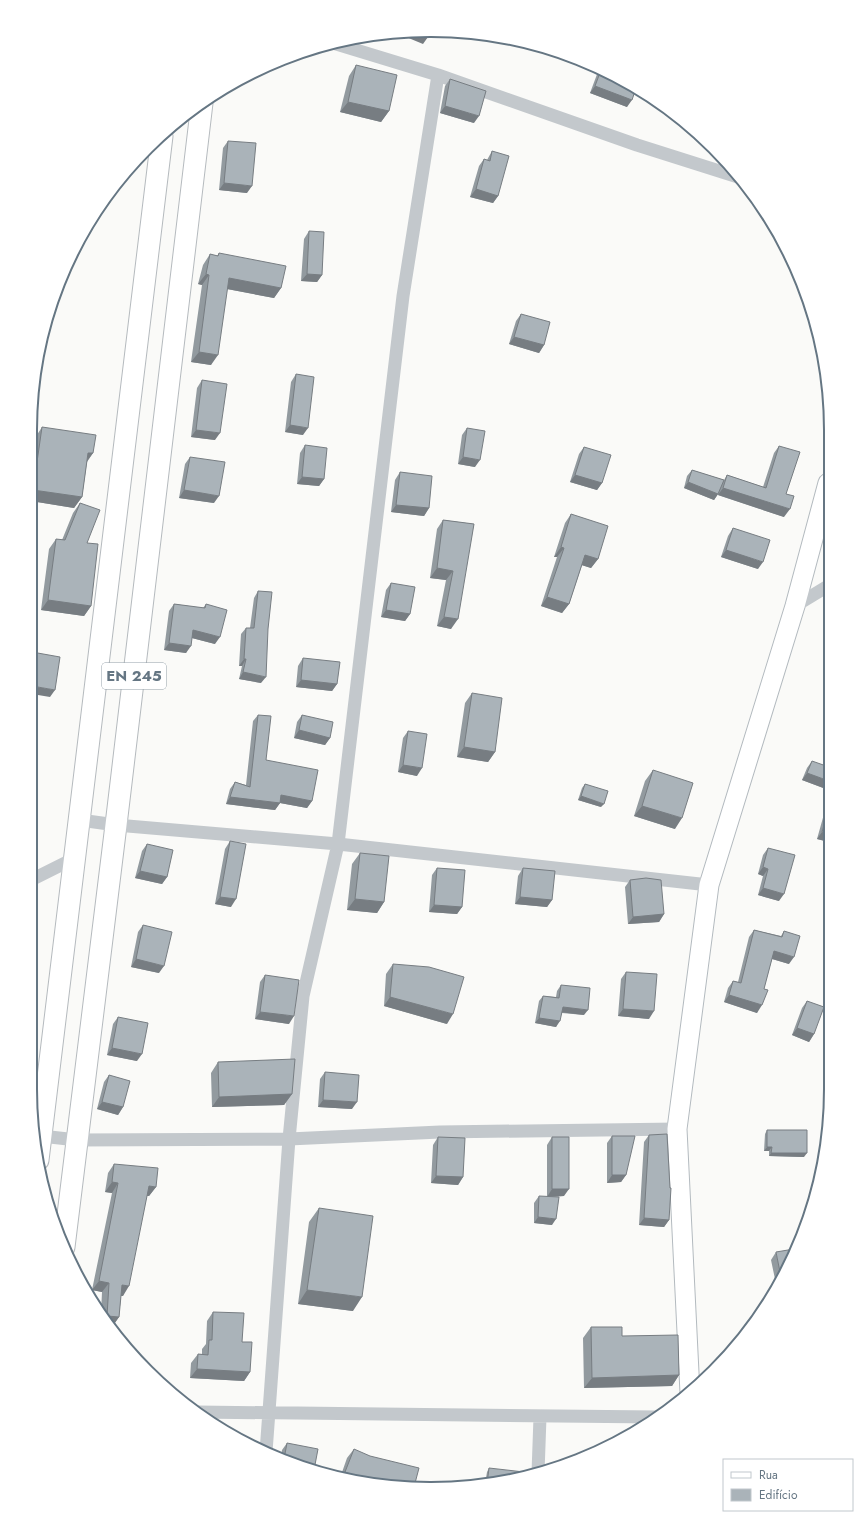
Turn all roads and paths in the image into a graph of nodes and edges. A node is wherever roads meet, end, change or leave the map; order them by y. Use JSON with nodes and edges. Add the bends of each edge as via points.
{"nodes":[{"id":1,"x":345,"y":47,"type":"edge"},
{"id":2,"x":438,"y":75,"type":"junction"},
{"id":3,"x":201,"y":111,"type":"edge"},
{"id":4,"x":161,"y":144,"type":"edge"},
{"id":5,"x":728,"y":174,"type":"edge"},
{"id":6,"x":824,"y":498,"type":"edge"},
{"id":7,"x":824,"y":588,"type":"edge"},
{"id":8,"x":795,"y":606,"type":"junction"},
{"id":9,"x":80,"y":820,"type":"junction"},
{"id":10,"x":116,"y":825,"type":"junction"},
{"id":11,"x":338,"y":844,"type":"junction"},
{"id":12,"x":75,"y":858,"type":"junction"},
{"id":13,"x":37,"y":877,"type":"edge"},
{"id":14,"x":709,"y":885,"type":"junction"},
{"id":15,"x":677,"y":1129,"type":"junction"},
{"id":16,"x":41,"y":1136,"type":"junction"},
{"id":17,"x":289,"y":1139,"type":"junction"},
{"id":18,"x":77,"y":1140,"type":"junction"},
{"id":19,"x":40,"y":1142,"type":"edge"},
{"id":20,"x":65,"y":1235,"type":"edge"},
{"id":21,"x":690,"y":1384,"type":"edge"},
{"id":22,"x":207,"y":1412,"type":"edge"},
{"id":23,"x":269,"y":1414,"type":"junction"},
{"id":24,"x":540,"y":1417,"type":"junction"},
{"id":25,"x":647,"y":1417,"type":"edge"},
{"id":26,"x":266,"y":1446,"type":"edge"},
{"id":27,"x":538,"y":1467,"type":"edge"}],
"edges":[{"from":1,"to":2,"type":"street"},
{"from":2,"to":5,"type":"street"},
{"from":2,"to":11,"type":"street","via":[[402,303]]},
{"from":3,"to":10,"type":"main road","number":"EN 245"},
{"from":4,"to":9,"type":"main road","number":"EN 245"},
{"from":6,"to":8,"type":"main road"},
{"from":7,"to":8,"type":"street"},
{"from":8,"to":14,"type":"main road"},
{"from":9,"to":10,"type":"street"},
{"from":9,"to":12,"type":"main road","number":"EN 245"},
{"from":10,"to":11,"type":"street"},
{"from":10,"to":18,"type":"main road","number":"EN 245"},
{"from":11,"to":14,"type":"street"},
{"from":11,"to":17,"type":"street","via":[[303,996]]},
{"from":12,"to":13,"type":"street"},
{"from":12,"to":16,"type":"main road","number":"EN 245"},
{"from":14,"to":15,"type":"main road"},
{"from":15,"to":17,"type":"street","via":[[440,1132]]},
{"from":15,"to":21,"type":"main road"},
{"from":16,"to":18,"type":"street"},
{"from":16,"to":19,"type":"main road","number":"EN 245"},
{"from":17,"to":18,"type":"street"},
{"from":17,"to":23,"type":"street"},
{"from":18,"to":20,"type":"main road","number":"EN 245"},
{"from":22,"to":23,"type":"street"},
{"from":23,"to":24,"type":"street"},
{"from":23,"to":26,"type":"street"},
{"from":24,"to":25,"type":"street"},
{"from":24,"to":27,"type":"street"}]}
